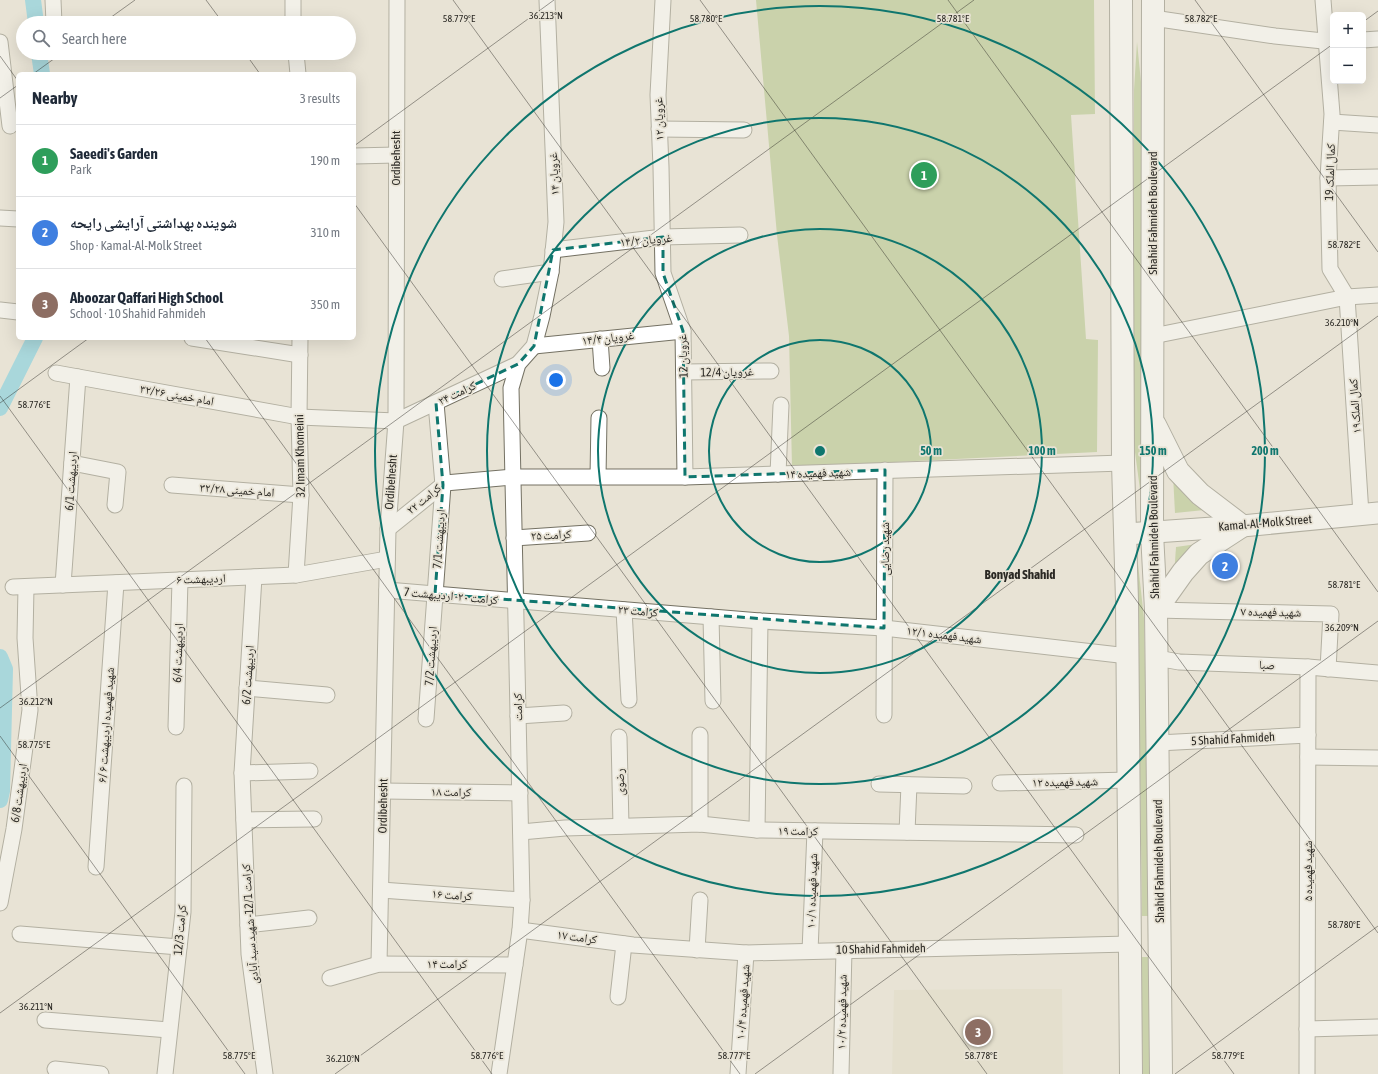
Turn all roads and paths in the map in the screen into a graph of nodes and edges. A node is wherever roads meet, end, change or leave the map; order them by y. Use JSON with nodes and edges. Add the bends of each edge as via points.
{"nodes":[{"id":1,"x":53,"y":0,"type":"edge"},
{"id":2,"x":293,"y":0,"type":"edge"},
{"id":3,"x":397,"y":0,"type":"edge"},
{"id":4,"x":546,"y":0,"type":"edge"},
{"id":5,"x":663,"y":0,"type":"edge"},
{"id":6,"x":1323,"y":0,"type":"edge"},
{"id":7,"x":1121,"y":9,"type":"edge"},
{"id":8,"x":1153,"y":9,"type":"edge"},
{"id":9,"x":54,"y":16,"type":"edge"},
{"id":10,"x":294,"y":16,"type":"edge"},
{"id":11,"x":1378,"y":39,"type":"edge"},
{"id":12,"x":1366,"y":40,"type":"edge"},
{"id":13,"x":0,"y":42,"type":"edge"},
{"id":14,"x":1330,"y":42,"type":"edge"},
{"id":15,"x":1330,"y":48,"type":"edge"},
{"id":16,"x":297,"y":60,"type":"edge"},
{"id":17,"x":298,"y":72,"type":"edge"},
{"id":18,"x":3,"y":92,"type":"edge"},
{"id":19,"x":1332,"y":122,"type":"junction"},
{"id":20,"x":1378,"y":124,"type":"edge"},
{"id":21,"x":10,"y":126,"type":"dead end"},
{"id":22,"x":659,"y":129,"type":"junction"},
{"id":23,"x":744,"y":130,"type":"dead end"},
{"id":24,"x":396,"y":155,"type":"junction"},
{"id":25,"x":356,"y":156,"type":"edge"},
{"id":26,"x":1378,"y":177,"type":"edge"},
{"id":27,"x":1328,"y":178,"type":"junction"},
{"id":28,"x":0,"y":218,"type":"edge"},
{"id":29,"x":16,"y":219,"type":"edge"},
{"id":30,"x":740,"y":235,"type":"dead end"},
{"id":31,"x":663,"y":237,"type":"junction"},
{"id":32,"x":553,"y":250,"type":"junction"},
{"id":33,"x":551,"y":272,"type":"junction"},
{"id":34,"x":502,"y":279,"type":"dead end"},
{"id":35,"x":1378,"y":295,"type":"edge"},
{"id":36,"x":1347,"y":297,"type":"junction"},
{"id":37,"x":0,"y":310,"type":"edge"},
{"id":38,"x":16,"y":312,"type":"edge"},
{"id":39,"x":683,"y":331,"type":"junction"},
{"id":40,"x":1153,"y":336,"type":"junction"},
{"id":41,"x":600,"y":339,"type":"junction"},
{"id":42,"x":205,"y":340,"type":"edge"},
{"id":43,"x":300,"y":340,"type":"edge"},
{"id":44,"x":534,"y":346,"type":"junction"},
{"id":45,"x":300,"y":355,"type":"junction"},
{"id":46,"x":518,"y":364,"type":"junction"},
{"id":47,"x":602,"y":368,"type":"dead end"},
{"id":48,"x":771,"y":371,"type":"dead end"},
{"id":49,"x":684,"y":372,"type":"junction"},
{"id":50,"x":56,"y":373,"type":"dead end"},
{"id":51,"x":78,"y":377,"type":"junction"},
{"id":52,"x":436,"y":403,"type":"junction"},
{"id":53,"x":781,"y":405,"type":"dead end"},
{"id":54,"x":299,"y":417,"type":"junction"},
{"id":55,"x":598,"y":418,"type":"dead end"},
{"id":56,"x":396,"y":421,"type":"junction"},
{"id":57,"x":1153,"y":422,"type":"junction"},
{"id":58,"x":72,"y":463,"type":"junction"},
{"id":59,"x":1123,"y":463,"type":"junction"},
{"id":60,"x":885,"y":470,"type":"junction"},
{"id":61,"x":778,"y":474,"type":"junction"},
{"id":62,"x":513,"y":477,"type":"junction"},
{"id":63,"x":598,"y":477,"type":"junction"},
{"id":64,"x":685,"y":477,"type":"junction"},
{"id":65,"x":172,"y":485,"type":"dead end"},
{"id":66,"x":443,"y":485,"type":"junction"},
{"id":67,"x":301,"y":495,"type":"junction"},
{"id":68,"x":115,"y":505,"type":"dead end"},
{"id":69,"x":1370,"y":513,"type":"edge"},
{"id":70,"x":1242,"y":526,"type":"junction"},
{"id":71,"x":388,"y":529,"type":"junction"},
{"id":72,"x":588,"y":533,"type":"dead end"},
{"id":73,"x":1152,"y":533,"type":"junction"},
{"id":74,"x":1126,"y":534,"type":"junction"},
{"id":75,"x":514,"y":538,"type":"junction"},
{"id":76,"x":388,"y":560,"type":"junction"},
{"id":77,"x":296,"y":575,"type":"junction"},
{"id":78,"x":1126,"y":576,"type":"junction"},
{"id":79,"x":254,"y":577,"type":"junction"},
{"id":80,"x":180,"y":580,"type":"junction"},
{"id":81,"x":116,"y":583,"type":"junction"},
{"id":82,"x":63,"y":585,"type":"junction"},
{"id":83,"x":19,"y":587,"type":"joint"},
{"id":84,"x":387,"y":590,"type":"junction"},
{"id":85,"x":435,"y":594,"type":"junction"},
{"id":86,"x":516,"y":601,"type":"junction"},
{"id":87,"x":624,"y":610,"type":"junction"},
{"id":88,"x":1156,"y":610,"type":"junction"},
{"id":89,"x":711,"y":617,"type":"junction"},
{"id":90,"x":760,"y":621,"type":"junction"},
{"id":91,"x":884,"y":628,"type":"junction"},
{"id":92,"x":1128,"y":656,"type":"junction"},
{"id":93,"x":1157,"y":658,"type":"junction"},
{"id":94,"x":1308,"y":667,"type":"junction"},
{"id":95,"x":1328,"y":669,"type":"junction"},
{"id":96,"x":1378,"y":673,"type":"edge"},
{"id":97,"x":247,"y":688,"type":"junction"},
{"id":98,"x":327,"y":695,"type":"dead end"},
{"id":99,"x":629,"y":700,"type":"dead end"},
{"id":100,"x":713,"y":701,"type":"dead end"},
{"id":101,"x":564,"y":713,"type":"dead end"},
{"id":102,"x":884,"y":715,"type":"dead end"},
{"id":103,"x":518,"y":716,"type":"junction"},
{"id":104,"x":426,"y":719,"type":"dead end"},
{"id":105,"x":176,"y":727,"type":"dead end"},
{"id":106,"x":700,"y":734,"type":"dead end"},
{"id":107,"x":1308,"y":735,"type":"junction"},
{"id":108,"x":619,"y":737,"type":"dead end"},
{"id":109,"x":1158,"y":743,"type":"junction"},
{"id":110,"x":1308,"y":757,"type":"junction"},
{"id":111,"x":1378,"y":758,"type":"edge"},
{"id":112,"x":310,"y":770,"type":"dead end"},
{"id":113,"x":242,"y":773,"type":"junction"},
{"id":114,"x":1129,"y":780,"type":"junction"},
{"id":115,"x":1000,"y":783,"type":"dead end"},
{"id":116,"x":879,"y":784,"type":"dead end"},
{"id":117,"x":909,"y":785,"type":"junction"},
{"id":118,"x":184,"y":786,"type":"dead end"},
{"id":119,"x":964,"y":786,"type":"dead end"},
{"id":120,"x":383,"y":791,"type":"junction"},
{"id":121,"x":520,"y":793,"type":"junction"},
{"id":122,"x":314,"y":819,"type":"dead end"},
{"id":123,"x":244,"y":820,"type":"junction"},
{"id":124,"x":700,"y":824,"type":"junction"},
{"id":125,"x":621,"y":826,"type":"junction"},
{"id":126,"x":757,"y":830,"type":"junction"},
{"id":127,"x":815,"y":831,"type":"junction"},
{"id":128,"x":521,"y":832,"type":"junction"},
{"id":129,"x":907,"y":832,"type":"junction"},
{"id":130,"x":1076,"y":835,"type":"dead end"},
{"id":131,"x":96,"y":867,"type":"dead end"},
{"id":132,"x":381,"y":890,"type":"junction"},
{"id":133,"x":522,"y":900,"type":"junction"},
{"id":134,"x":700,"y":900,"type":"dead end"},
{"id":135,"x":0,"y":903,"type":"edge"},
{"id":136,"x":309,"y":918,"type":"dead end"},
{"id":137,"x":248,"y":925,"type":"junction"},
{"id":138,"x":520,"y":930,"type":"junction"},
{"id":139,"x":20,"y":934,"type":"dead end"},
{"id":140,"x":1129,"y":944,"type":"junction"},
{"id":141,"x":628,"y":945,"type":"junction"},
{"id":142,"x":179,"y":947,"type":"junction"},
{"id":143,"x":697,"y":950,"type":"junction"},
{"id":144,"x":844,"y":950,"type":"junction"},
{"id":145,"x":810,"y":951,"type":"junction"},
{"id":146,"x":746,"y":953,"type":"junction"},
{"id":147,"x":379,"y":964,"type":"junction"},
{"id":148,"x":515,"y":965,"type":"junction"},
{"id":149,"x":330,"y":978,"type":"dead end"},
{"id":150,"x":618,"y":998,"type":"dead end"},
{"id":151,"x":45,"y":1020,"type":"dead end"},
{"id":152,"x":1378,"y":1027,"type":"edge"},
{"id":153,"x":1307,"y":1029,"type":"junction"},
{"id":154,"x":169,"y":1030,"type":"junction"},
{"id":155,"x":55,"y":1070,"type":"dead end"},
{"id":156,"x":101,"y":1074,"type":"edge"},
{"id":157,"x":165,"y":1074,"type":"edge"},
{"id":158,"x":265,"y":1074,"type":"edge"},
{"id":159,"x":499,"y":1074,"type":"edge"},
{"id":160,"x":738,"y":1074,"type":"edge"},
{"id":161,"x":841,"y":1074,"type":"edge"},
{"id":162,"x":1131,"y":1074,"type":"edge"},
{"id":163,"x":1161,"y":1074,"type":"edge"},
{"id":164,"x":1307,"y":1074,"type":"edge"}],
"edges":[{"from":1,"to":9,"type":"street"},
{"from":2,"to":10,"type":"street"},
{"from":3,"to":24,"type":"street","name":"Ordibehesht"},
{"from":4,"to":32,"type":"street","name":"غرویان ۱۴","via":[[556,222]]},
{"from":5,"to":22,"type":"street","name":"غرویان ۱۲","via":[[658,95]]},
{"from":6,"to":14,"type":"street","name":"کمال الملک 19"},
{"from":7,"to":8,"type":"main road"},
{"from":7,"to":59,"type":"main road"},
{"from":8,"to":14,"type":"street","via":[[1275,36]]},
{"from":8,"to":40,"type":"main road","name":"Shahid Fahmideh Boulevard"},
{"from":11,"to":12,"type":"street"},
{"from":13,"to":18,"type":"street"},
{"from":15,"to":19,"type":"street","name":"کمال الملک 19"},
{"from":16,"to":17,"type":"street"},
{"from":18,"to":21,"type":"street"},
{"from":19,"to":20,"type":"street"},
{"from":19,"to":27,"type":"street","name":"کمال الملک 19"},
{"from":22,"to":23,"type":"street"},
{"from":22,"to":31,"type":"street","name":"غرویان ۱۲"},
{"from":24,"to":25,"type":"street"},
{"from":24,"to":56,"type":"street","name":"Ordibehesht"},
{"from":26,"to":27,"type":"street"},
{"from":27,"to":36,"type":"street","name":"کمال الملک 19","via":[[1330,269]]},
{"from":28,"to":29,"type":"street"},
{"from":30,"to":31,"type":"street","name":"غرویان ۱۴/۲"},
{"from":31,"to":32,"type":"street","name":"غرویان ۱۴/۲"},
{"from":31,"to":39,"type":"street","name":"غرویان 12","via":[[663,273]]},
{"from":32,"to":33,"type":"street","name":"غرویان ۱۴"},
{"from":33,"to":34,"type":"street"},
{"from":33,"to":44,"type":"street","name":"غرویان ۱۴"},
{"from":35,"to":36,"type":"street"},
{"from":36,"to":40,"type":"street"},
{"from":36,"to":69,"type":"street","name":"کمال الملک۱۹"},
{"from":37,"to":38,"type":"street"},
{"from":39,"to":41,"type":"street","name":"غرویان ۱۴/۴"},
{"from":39,"to":49,"type":"street","name":"غرویان 12"},
{"from":40,"to":57,"type":"main road","name":"Shahid Fahmideh Boulevard"},
{"from":41,"to":44,"type":"street","name":"غرویان ۱۴/۴"},
{"from":41,"to":47,"type":"street"},
{"from":42,"to":45,"type":"street"},
{"from":43,"to":45,"type":"street","name":"32 Imam Khomeini"},
{"from":44,"to":46,"type":"street","name":"کرامت"},
{"from":45,"to":54,"type":"street","name":"32 Imam Khomeini"},
{"from":46,"to":52,"type":"street","name":"کرامت ۲۴"},
{"from":46,"to":62,"type":"street","name":"کرامت","via":[[511,388]]},
{"from":48,"to":49,"type":"street","name":"غرویان 12/4"},
{"from":49,"to":64,"type":"street","name":"غرویان 12"},
{"from":50,"to":51,"type":"street","name":"امام خمینی ۳۲/۲۶"},
{"from":51,"to":54,"type":"street","name":"امام خمینی ۳۲/۲۶"},
{"from":51,"to":58,"type":"street","name":"اردیبهشت 6/1"},
{"from":52,"to":56,"type":"street","name":"کرامت ۲۴"},
{"from":52,"to":66,"type":"street","name":"اردیبهشت 7/1"},
{"from":53,"to":61,"type":"street"},
{"from":54,"to":56,"type":"street","name":"امام خمینی ۳۲/۲۶"},
{"from":54,"to":67,"type":"street","name":"32 Imam Khomeini"},
{"from":55,"to":63,"type":"street"},
{"from":56,"to":71,"type":"street","name":"Ordibehesht"},
{"from":57,"to":70,"type":"main road","via":[[1178,471],[1200,494]]},
{"from":57,"to":73,"type":"main road","name":"Shahid Fahmideh Boulevard"},
{"from":58,"to":68,"type":"street","via":[[118,472]]},
{"from":58,"to":82,"type":"street","name":"اردیبهشت 6/1"},
{"from":59,"to":60,"type":"street","name":"شهید فهمیده ۱۴"},
{"from":59,"to":74,"type":"main road"},
{"from":59,"to":78,"type":"main road","via":[[1114,487],[1117,561]]},
{"from":60,"to":61,"type":"street","name":"شهید فهمیده ۱۴"},
{"from":60,"to":91,"type":"street","name":"شهید رضایی"},
{"from":61,"to":64,"type":"street","name":"شهید فهمیده ۱۴"},
{"from":62,"to":63,"type":"street","name":"شهید فهمیده ۱۴"},
{"from":62,"to":66,"type":"street","name":"کرامت ۲۲"},
{"from":62,"to":75,"type":"street","name":"کرامت"},
{"from":63,"to":64,"type":"street","name":"شهید فهمیده ۱۴"},
{"from":65,"to":67,"type":"street","name":"امام خمینی ۳۲/۲۸"},
{"from":66,"to":71,"type":"street","name":"کرامت ۲۲"},
{"from":66,"to":85,"type":"street","name":"اردیبهشت 7/1"},
{"from":67,"to":77,"type":"street","name":"32 Imam Khomeini"},
{"from":69,"to":70,"type":"main road","name":"Kamal-Al-Molk Street"},
{"from":70,"to":73,"type":"main road","name":"Kamal-Al-Molk Street"},
{"from":70,"to":88,"type":"main road","via":[[1199,554]]},
{"from":71,"to":76,"type":"street","name":"Ordibehesht"},
{"from":72,"to":75,"type":"street","name":"کرامت ۲۵"},
{"from":73,"to":74,"type":"main road","name":"Kamal-Al-Molk Street"},
{"from":73,"to":88,"type":"main road","name":"Shahid Fahmideh Boulevard"},
{"from":74,"to":78,"type":"main road"},
{"from":75,"to":86,"type":"street","name":"کرامت"},
{"from":76,"to":77,"type":"street","name":"اردیبهشت ۶"},
{"from":76,"to":84,"type":"street","name":"Ordibehesht"},
{"from":77,"to":79,"type":"street","name":"اردیبهشت ۶"},
{"from":78,"to":92,"type":"main road"},
{"from":79,"to":80,"type":"street","name":"اردیبهشت ۶"},
{"from":79,"to":97,"type":"street","name":"اردیبهشت 6/2"},
{"from":80,"to":81,"type":"street","name":"اردیبهشت ۶"},
{"from":80,"to":105,"type":"street","name":"اردیبهشت 6/4"},
{"from":81,"to":82,"type":"street","name":"اردیبهشت ۶"},
{"from":81,"to":131,"type":"street","name":"شهید فهمیده اردیبهشت ۶ /۶"},
{"from":82,"to":83,"type":"street","name":"اردیبهشت ۶"},
{"from":83,"to":135,"type":"street","name":"اردیبهشت 6/8","via":[[30,710],[14,829]]},
{"from":84,"to":85,"type":"street","name":"کرامت ۲۰- اردیبهشت 7"},
{"from":84,"to":120,"type":"street","name":"Ordibehesht"},
{"from":85,"to":86,"type":"street","name":"کرامت ۲۰- اردیبهشت 7"},
{"from":85,"to":104,"type":"street","name":"اردیبهشت 7/2"},
{"from":86,"to":87,"type":"street","name":"کرامت ۲۳"},
{"from":86,"to":103,"type":"street","name":"کرامت"},
{"from":87,"to":89,"type":"street","name":"کرامت ۲۳"},
{"from":87,"to":99,"type":"street"},
{"from":88,"to":93,"type":"main road","name":"Shahid Fahmideh Boulevard"},
{"from":88,"to":95,"type":"street","name":"شهید فهمیده ۷","via":[[1331,614]]},
{"from":89,"to":90,"type":"street","name":"کرامت ۲۳"},
{"from":89,"to":100,"type":"street"},
{"from":90,"to":91,"type":"street","name":"شهید فهمیده ۱۲/۱"},
{"from":90,"to":126,"type":"street"},
{"from":91,"to":92,"type":"street","name":"شهید فهمیده ۱۲/۱"},
{"from":91,"to":102,"type":"street","name":"شهید رضایی"},
{"from":92,"to":114,"type":"main road"},
{"from":93,"to":94,"type":"street","name":"صبا","via":[[1179,662]]},
{"from":93,"to":109,"type":"main road","name":"Shahid Fahmideh Boulevard"},
{"from":94,"to":95,"type":"street","name":"صبا"},
{"from":94,"to":107,"type":"street","name":"شهید فهمیده ۵"},
{"from":95,"to":96,"type":"street","name":"صبا"},
{"from":97,"to":98,"type":"street"},
{"from":97,"to":113,"type":"street","name":"اردیبهشت 6/2"},
{"from":101,"to":103,"type":"street"},
{"from":103,"to":121,"type":"street","name":"کرامت"},
{"from":106,"to":124,"type":"street"},
{"from":107,"to":109,"type":"street","name":"5 Shahid Fahmideh"},
{"from":107,"to":110,"type":"street","name":"شهید فهمیده ۵"},
{"from":108,"to":125,"type":"street","name":"رضوی"},
{"from":109,"to":163,"type":"main road","name":"Shahid Fahmideh Boulevard"},
{"from":110,"to":111,"type":"street"},
{"from":110,"to":153,"type":"street","name":"شهید فهمیده ۵"},
{"from":112,"to":113,"type":"street"},
{"from":113,"to":123,"type":"street","name":"کرامت 12/1- شهید سید آبادی"},
{"from":114,"to":115,"type":"street","name":"شهید فهمیده ۱۲"},
{"from":114,"to":140,"type":"main road"},
{"from":116,"to":117,"type":"street"},
{"from":117,"to":119,"type":"street"},
{"from":117,"to":129,"type":"street"},
{"from":118,"to":142,"type":"street","name":"کرامت 12/3","via":[[183,912]]},
{"from":120,"to":121,"type":"street","name":"کرامت ۱۸"},
{"from":120,"to":132,"type":"street","name":"Ordibehesht"},
{"from":121,"to":128,"type":"street","name":"کرامت"},
{"from":122,"to":123,"type":"street"},
{"from":123,"to":137,"type":"street","name":"کرامت 12/1- شهید سید آبادی"},
{"from":124,"to":125,"type":"street","name":"کرامت ۱۹"},
{"from":124,"to":126,"type":"street","name":"کرامت ۱۹"},
{"from":125,"to":128,"type":"street","name":"کرامت ۱۹"},
{"from":126,"to":127,"type":"street","name":"کرامت ۱۹"},
{"from":127,"to":129,"type":"street","name":"کرامت ۱۹"},
{"from":127,"to":145,"type":"street","name":"شهید فهمیده ۱۰/۱"},
{"from":128,"to":133,"type":"street","name":"کرامت"},
{"from":129,"to":130,"type":"street","name":"کرامت ۱۹"},
{"from":132,"to":133,"type":"street","name":"کرامت ۱۶"},
{"from":132,"to":147,"type":"street","name":"Ordibehesht"},
{"from":133,"to":138,"type":"street","name":"کرامت"},
{"from":134,"to":143,"type":"street"},
{"from":136,"to":137,"type":"street"},
{"from":137,"to":158,"type":"street","name":"کرامت 12/1- شهید سید آبادی","via":[[249,954]]},
{"from":138,"to":141,"type":"street","name":"کرامت ۱۷"},
{"from":138,"to":148,"type":"street","name":"کرامت"},
{"from":139,"to":142,"type":"street"},
{"from":140,"to":144,"type":"street","name":"10 Shahid Fahmideh"},
{"from":140,"to":162,"type":"main road"},
{"from":141,"to":143,"type":"street","name":"10 Shahid Fahmideh"},
{"from":141,"to":150,"type":"street"},
{"from":142,"to":154,"type":"street","name":"کرامت 12/3"},
{"from":143,"to":146,"type":"street","name":"10 Shahid Fahmideh"},
{"from":144,"to":145,"type":"street","name":"10 Shahid Fahmideh"},
{"from":144,"to":161,"type":"street","name":"شهید فهمیده ۱۰/۲"},
{"from":145,"to":146,"type":"street","name":"10 Shahid Fahmideh"},
{"from":146,"to":160,"type":"street","name":"شهید فهمیده ۱۰/۴"},
{"from":147,"to":148,"type":"street","name":"کرامت ۱۴"},
{"from":147,"to":149,"type":"street","name":"کرامت ۱۴"},
{"from":148,"to":159,"type":"street","name":"کرامت"},
{"from":151,"to":154,"type":"street"},
{"from":152,"to":153,"type":"street"},
{"from":153,"to":164,"type":"street","name":"شهید فهمیده ۵"},
{"from":154,"to":157,"type":"street","name":"کرامت 12/3"},
{"from":155,"to":156,"type":"street"}]}
